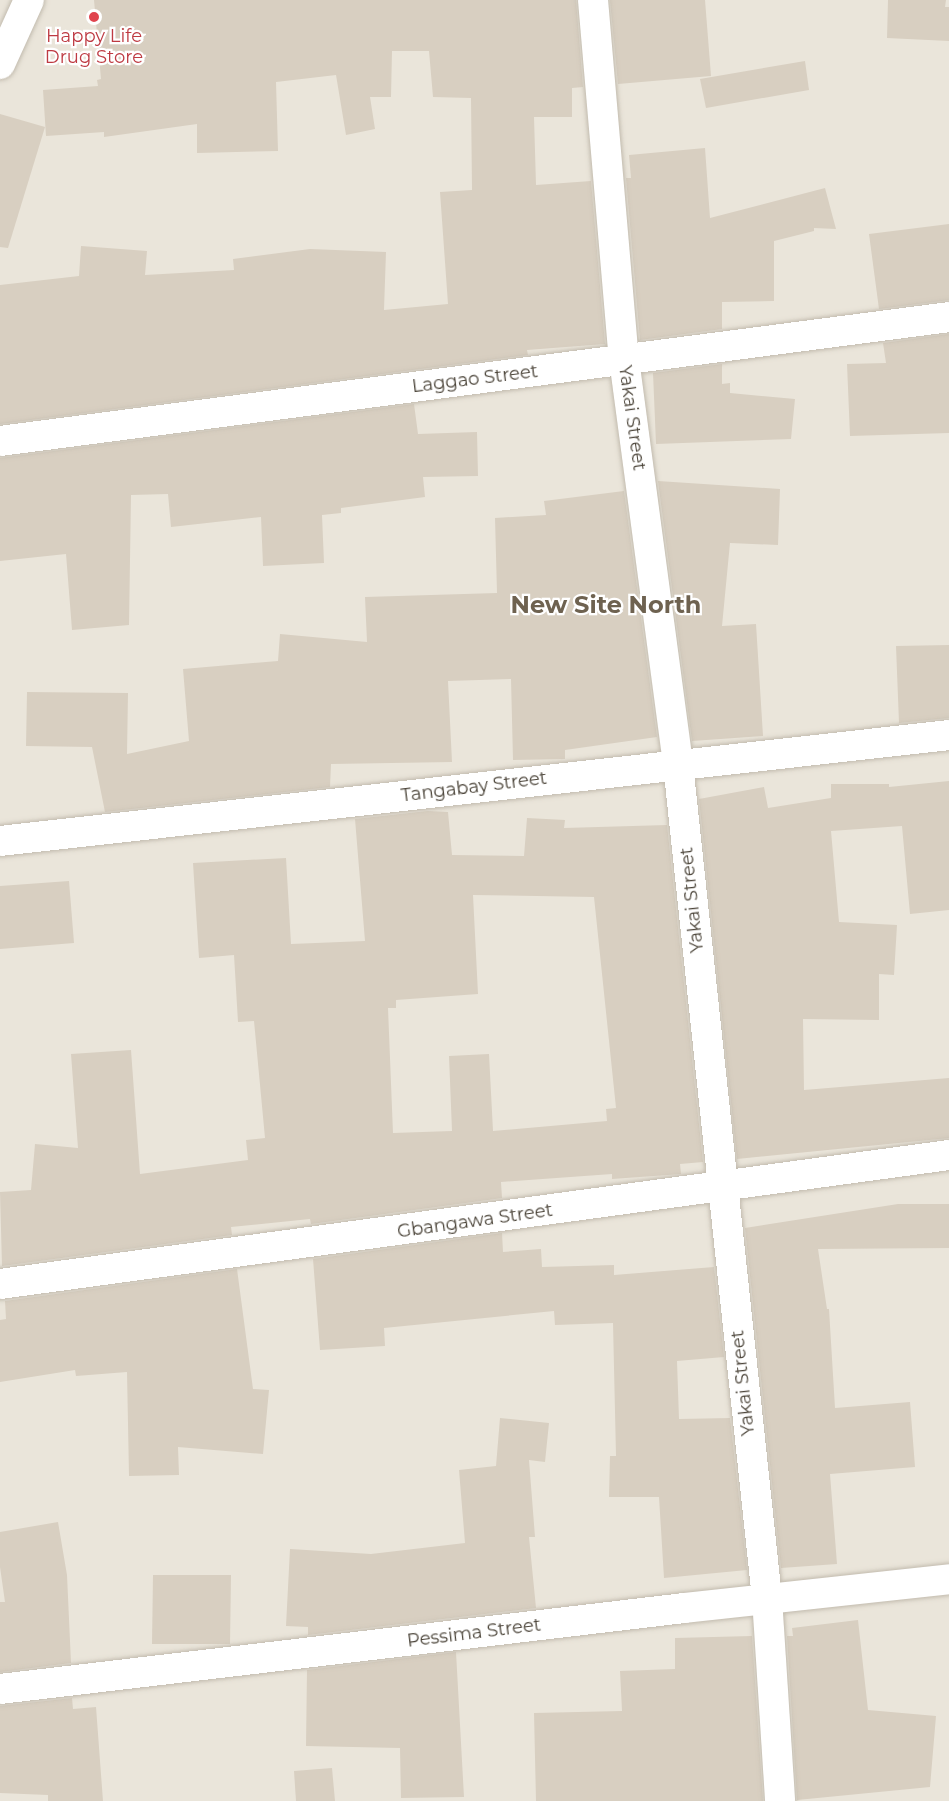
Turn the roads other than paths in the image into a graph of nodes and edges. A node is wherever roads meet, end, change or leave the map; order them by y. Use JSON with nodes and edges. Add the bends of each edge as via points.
{"nodes":[{"id":1,"x":593,"y":0,"type":"edge"},
{"id":2,"x":32,"y":5,"type":"edge"},
{"id":3,"x":0,"y":64,"type":"edge"},
{"id":4,"x":949,"y":316,"type":"edge"},
{"id":5,"x":624,"y":359,"type":"junction"},
{"id":6,"x":0,"y":441,"type":"edge"},
{"id":7,"x":949,"y":735,"type":"edge"},
{"id":8,"x":678,"y":764,"type":"junction"},
{"id":9,"x":0,"y":841,"type":"edge"},
{"id":10,"x":949,"y":1155,"type":"edge"},
{"id":11,"x":722,"y":1188,"type":"junction"},
{"id":12,"x":0,"y":1284,"type":"edge"},
{"id":13,"x":949,"y":1580,"type":"edge"},
{"id":14,"x":767,"y":1598,"type":"junction"},
{"id":15,"x":0,"y":1689,"type":"edge"},
{"id":16,"x":780,"y":1801,"type":"edge"}],
"edges":[{"from":1,"to":5,"type":"street","name":"Yakai Street"},
{"from":2,"to":3,"type":"street"},
{"from":4,"to":5,"type":"street","name":"Laggao Street"},
{"from":5,"to":6,"type":"street","name":"Laggao Street"},
{"from":5,"to":8,"type":"street","name":"Yakai Street"},
{"from":7,"to":8,"type":"street","name":"Tangabay Street"},
{"from":8,"to":9,"type":"street","name":"Tangabay Street"},
{"from":8,"to":11,"type":"street","name":"Yakai Street"},
{"from":10,"to":11,"type":"street","name":"Gbangawa Street"},
{"from":11,"to":12,"type":"street","name":"Gbangawa Street"},
{"from":11,"to":14,"type":"street","name":"Yakai Street"},
{"from":13,"to":14,"type":"street","name":"Pessima Street"},
{"from":14,"to":15,"type":"street","name":"Pessima Street"},
{"from":14,"to":16,"type":"street","name":"Yakai Street"}]}
